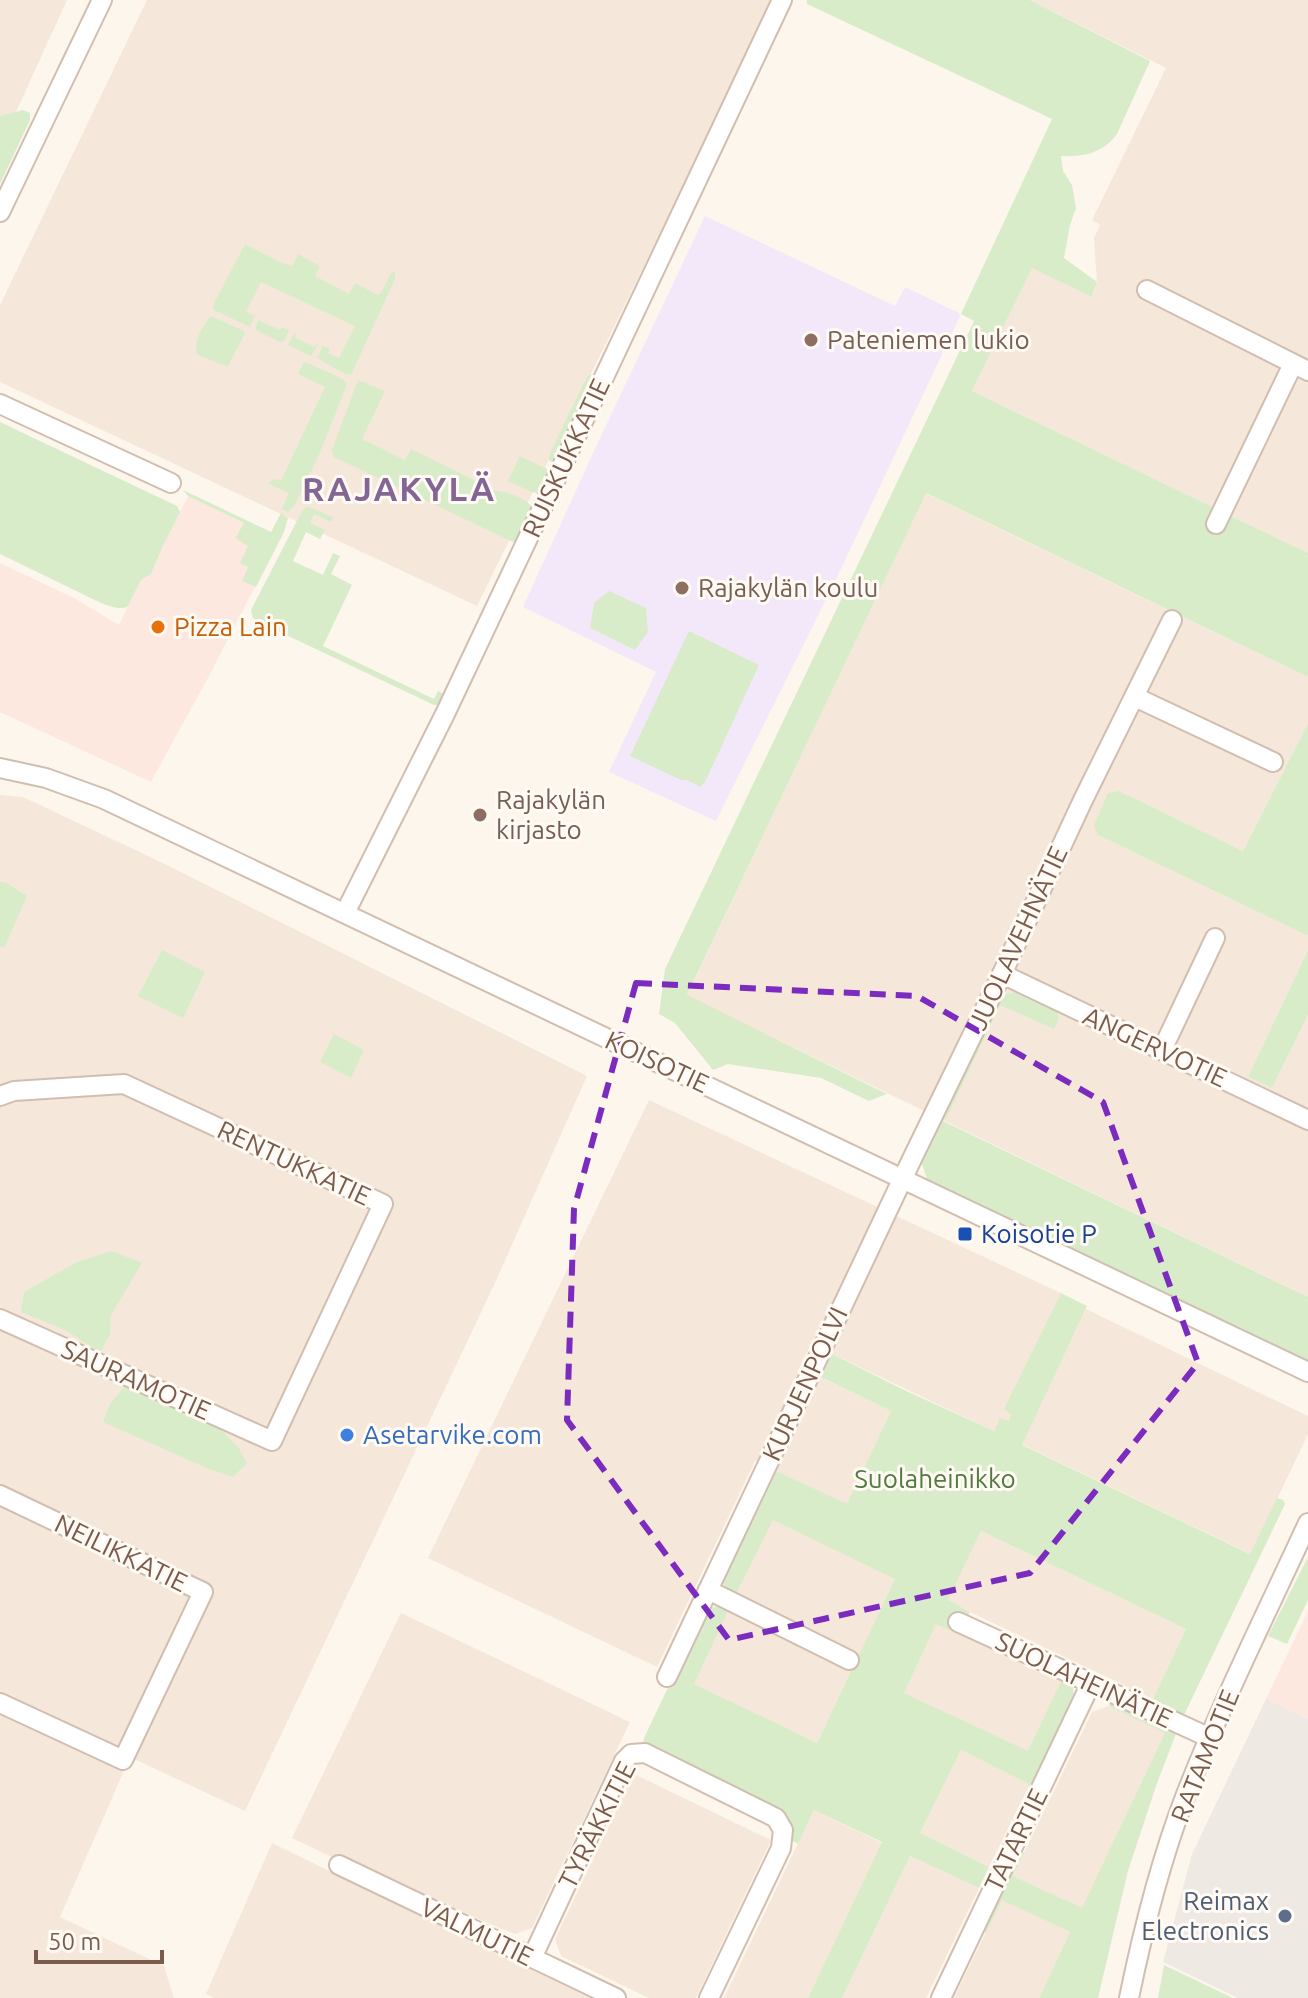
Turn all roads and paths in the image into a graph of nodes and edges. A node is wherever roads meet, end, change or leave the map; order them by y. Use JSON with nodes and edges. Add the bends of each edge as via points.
{"nodes":[{"id":1,"x":102,"y":0,"type":"edge"},
{"id":2,"x":782,"y":0,"type":"edge"},
{"id":3,"x":0,"y":212,"type":"edge"},
{"id":4,"x":1147,"y":290,"type":"dead end"},
{"id":5,"x":1301,"y":367,"type":"edge"},
{"id":6,"x":0,"y":404,"type":"edge"},
{"id":7,"x":171,"y":483,"type":"dead end"},
{"id":8,"x":1216,"y":524,"type":"dead end"},
{"id":9,"x":1172,"y":620,"type":"dead end"},
{"id":10,"x":1135,"y":697,"type":"junction"},
{"id":11,"x":1273,"y":762,"type":"dead end"},
{"id":12,"x":0,"y":768,"type":"edge"},
{"id":13,"x":345,"y":913,"type":"junction"},
{"id":14,"x":1215,"y":938,"type":"dead end"},
{"id":15,"x":1002,"y":974,"type":"junction"},
{"id":16,"x":1162,"y":1050,"type":"junction"},
{"id":17,"x":0,"y":1096,"type":"edge"},
{"id":18,"x":1308,"y":1120,"type":"edge"},
{"id":19,"x":902,"y":1179,"type":"junction"},
{"id":20,"x":0,"y":1319,"type":"edge"},
{"id":21,"x":1308,"y":1372,"type":"edge"},
{"id":22,"x":272,"y":1441,"type":"joint"},
{"id":23,"x":0,"y":1495,"type":"edge"},
{"id":24,"x":1308,"y":1523,"type":"edge"},
{"id":25,"x":708,"y":1590,"type":"junction"},
{"id":26,"x":958,"y":1622,"type":"dead end"},
{"id":27,"x":849,"y":1660,"type":"dead end"},
{"id":28,"x":667,"y":1677,"type":"dead end"},
{"id":29,"x":1091,"y":1683,"type":"junction"},
{"id":30,"x":3,"y":1710,"type":"edge"},
{"id":31,"x":1210,"y":1738,"type":"junction"},
{"id":32,"x":339,"y":1865,"type":"dead end"},
{"id":33,"x":532,"y":1958,"type":"junction"},
{"id":34,"x":616,"y":1998,"type":"edge"},
{"id":35,"x":709,"y":1998,"type":"edge"},
{"id":36,"x":941,"y":1998,"type":"edge"},
{"id":37,"x":1129,"y":1998,"type":"edge"}],
"edges":[{"from":1,"to":3,"type":"street"},
{"from":2,"to":13,"type":"street","name":"RUISKUKKATIE"},
{"from":4,"to":5,"type":"street"},
{"from":5,"to":8,"type":"street"},
{"from":6,"to":7,"type":"street"},
{"from":9,"to":10,"type":"street","name":"JUOLAVEHNÄTIE"},
{"from":10,"to":11,"type":"street"},
{"from":10,"to":15,"type":"street","name":"JUOLAVEHNÄTIE"},
{"from":12,"to":13,"type":"street","name":"KOISOTIE","via":[[104,799]]},
{"from":13,"to":19,"type":"street","name":"KOISOTIE"},
{"from":14,"to":16,"type":"street"},
{"from":15,"to":16,"type":"street","name":"ANGERVOTIE"},
{"from":15,"to":19,"type":"street","name":"JUOLAVEHNÄTIE"},
{"from":16,"to":18,"type":"street","name":"ANGERVOTIE"},
{"from":17,"to":22,"type":"street","name":"RENTUKKATIE","via":[[124,1084],[383,1204]]},
{"from":19,"to":21,"type":"street","name":"KOISOTIE"},
{"from":19,"to":25,"type":"street","name":"KURJENPOLVI"},
{"from":20,"to":22,"type":"street","name":"SAURAMOTIE"},
{"from":23,"to":30,"type":"street","name":"NEILIKKATIE","via":[[203,1592],[123,1760]]},
{"from":24,"to":31,"type":"street","name":"RATAMOTIE"},
{"from":25,"to":27,"type":"street"},
{"from":25,"to":28,"type":"street","name":"KURJENPOLVI"},
{"from":26,"to":29,"type":"street","name":"SUOLAHEINÄTIE"},
{"from":29,"to":31,"type":"street","name":"SUOLAHEINÄTIE"},
{"from":29,"to":36,"type":"street","name":"TATARTIE"},
{"from":31,"to":37,"type":"street","name":"RATAMOTIE","via":[[1146,1920]]},
{"from":32,"to":33,"type":"street","name":"VALMUTIE"},
{"from":33,"to":34,"type":"street","name":"VALMUTIE"},
{"from":33,"to":35,"type":"street","name":"TYRÄKKITIE","via":[[624,1761],[631,1754],[645,1753],[776,1818],[783,1830],[781,1848]]}]}
